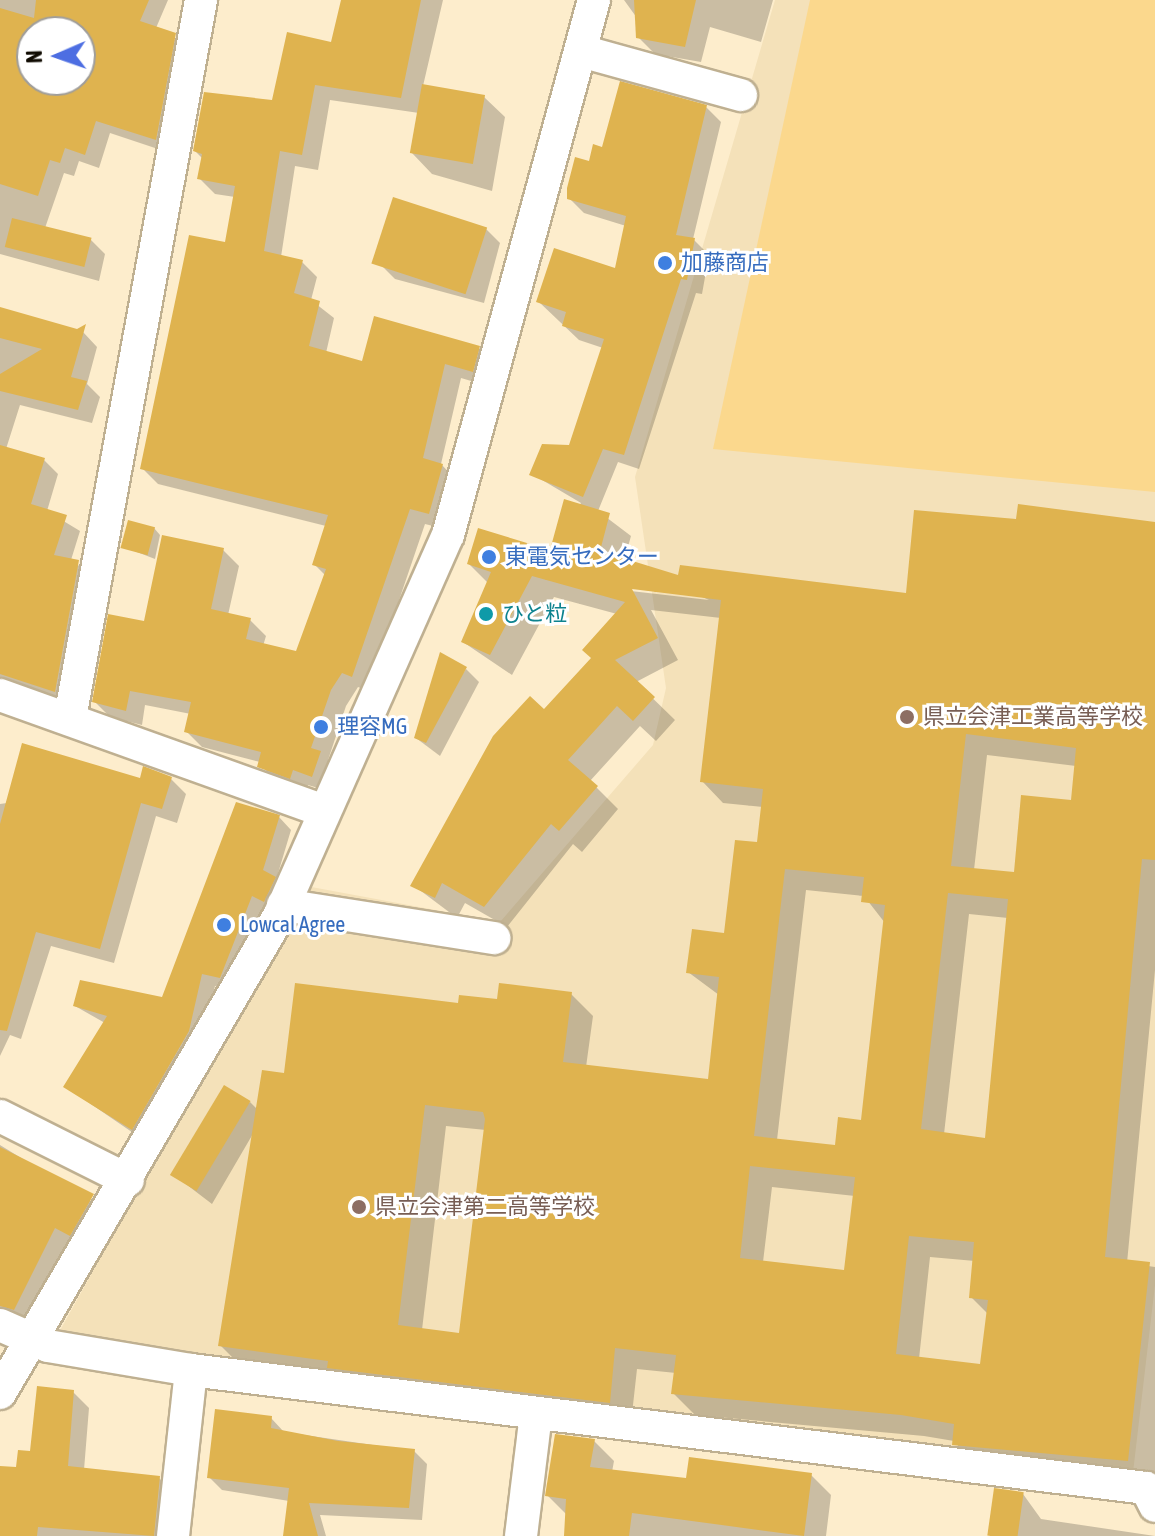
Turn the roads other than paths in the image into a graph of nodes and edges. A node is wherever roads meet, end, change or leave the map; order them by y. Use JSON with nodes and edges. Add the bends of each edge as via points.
{"nodes":[{"id":1,"x":201,"y":0,"type":"edge"},
{"id":2,"x":594,"y":0,"type":"edge"},
{"id":3,"x":581,"y":51,"type":"junction"},
{"id":4,"x":741,"y":95,"type":"dead end"},
{"id":5,"x":0,"y":695,"type":"edge"},
{"id":6,"x":70,"y":718,"type":"junction"},
{"id":7,"x":324,"y":811,"type":"junction"},
{"id":8,"x":283,"y":905,"type":"junction"},
{"id":9,"x":494,"y":938,"type":"dead end"},
{"id":10,"x":0,"y":1116,"type":"edge"},
{"id":11,"x":128,"y":1180,"type":"junction"},
{"id":12,"x":0,"y":1325,"type":"edge"},
{"id":13,"x":33,"y":1340,"type":"junction"},
{"id":14,"x":191,"y":1370,"type":"junction"},
{"id":15,"x":0,"y":1393,"type":"edge"},
{"id":16,"x":536,"y":1414,"type":"junction"},
{"id":17,"x":1155,"y":1506,"type":"edge"},
{"id":18,"x":173,"y":1536,"type":"edge"},
{"id":19,"x":521,"y":1536,"type":"edge"}],
"edges":[{"from":1,"to":6,"type":"street"},
{"from":2,"to":3,"type":"street"},
{"from":3,"to":4,"type":"street"},
{"from":3,"to":7,"type":"street","via":[[448,535]]},
{"from":5,"to":6,"type":"street"},
{"from":6,"to":7,"type":"street"},
{"from":7,"to":8,"type":"street"},
{"from":8,"to":9,"type":"street"},
{"from":8,"to":11,"type":"street"},
{"from":10,"to":11,"type":"street"},
{"from":11,"to":13,"type":"street"},
{"from":12,"to":13,"type":"street"},
{"from":13,"to":14,"type":"street"},
{"from":13,"to":15,"type":"street"},
{"from":14,"to":16,"type":"street"},
{"from":14,"to":18,"type":"street"},
{"from":16,"to":17,"type":"street","via":[[1146,1488]]},
{"from":16,"to":19,"type":"street"}]}
